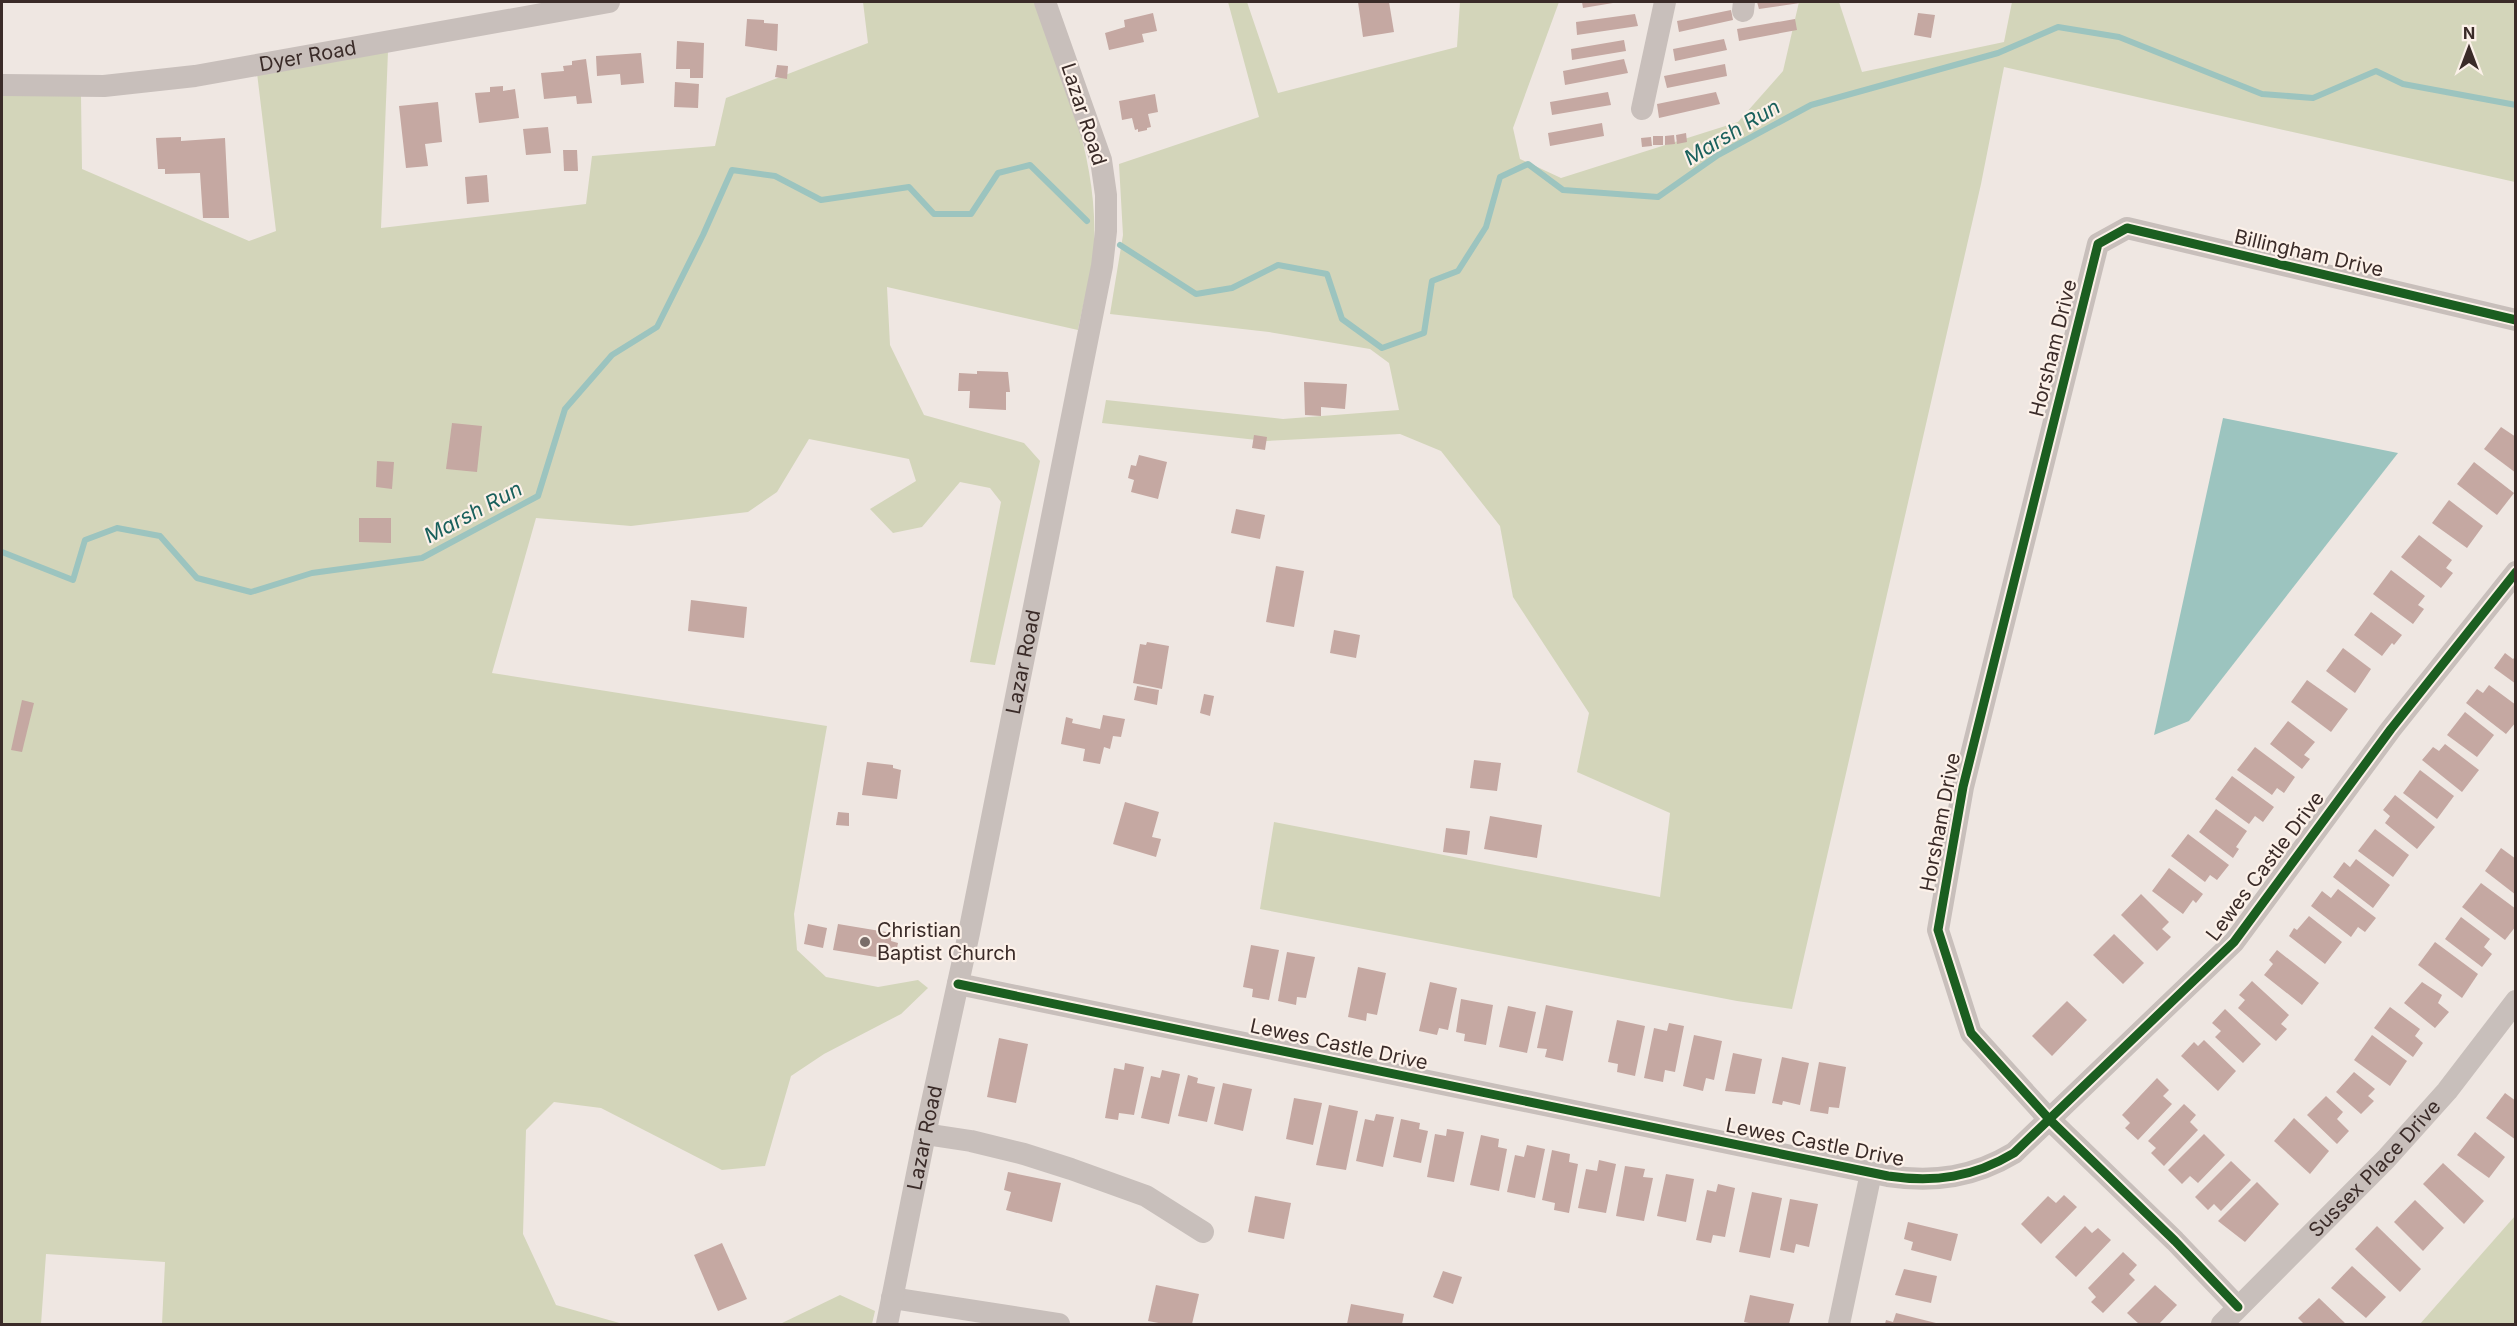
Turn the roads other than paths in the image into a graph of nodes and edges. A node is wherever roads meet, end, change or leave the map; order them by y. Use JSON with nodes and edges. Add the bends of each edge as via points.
{"nodes":[{"id":1,"x":609,"y":2,"type":"edge"},
{"id":2,"x":1046,"y":2,"type":"edge"},
{"id":3,"x":1665,"y":2,"type":"edge"},
{"id":4,"x":2,"y":85,"type":"edge"},
{"id":5,"x":1642,"y":109,"type":"dead end"},
{"id":6,"x":2098,"y":244,"type":"joint"},
{"id":7,"x":2516,"y":320,"type":"edge"},
{"id":8,"x":2516,"y":572,"type":"edge"},
{"id":9,"x":958,"y":984,"type":"junction"},
{"id":10,"x":2516,"y":1001,"type":"edge"},
{"id":11,"x":2049,"y":1119,"type":"junction"},
{"id":12,"x":925,"y":1134,"type":"junction"},
{"id":13,"x":1871,"y":1173,"type":"junction"},
{"id":14,"x":1203,"y":1232,"type":"dead end"},
{"id":15,"x":892,"y":1298,"type":"junction"},
{"id":16,"x":2238,"y":1308,"type":"junction"},
{"id":17,"x":887,"y":1324,"type":"edge"},
{"id":18,"x":1059,"y":1324,"type":"edge"},
{"id":19,"x":1839,"y":1324,"type":"edge"},
{"id":20,"x":2222,"y":1324,"type":"edge"}],
"edges":[{"from":1,"to":4,"type":"street","name":"Dyer Road","via":[[184,77],[104,86]]},
{"from":2,"to":9,"type":"street","name":"Lazar Road","via":[[1101,160],[1106,195],[1105,243]]},
{"from":3,"to":5,"type":"street"},
{"from":6,"to":7,"type":"street","name":"Billingham Drive","via":[[2127,228]]},
{"from":6,"to":11,"type":"street","name":"Horsham Drive","via":[[1962,787],[1938,930],[1971,1033]]},
{"from":8,"to":11,"type":"street","name":"Lewes Castle Drive","via":[[2391,729],[2234,942]]},
{"from":9,"to":12,"type":"street","name":"Lazar Road"},
{"from":9,"to":13,"type":"street","name":"Lewes Castle Drive"},
{"from":10,"to":16,"type":"street","name":"Sussex Place Drive","via":[[2447,1090],[2386,1159]]},
{"from":11,"to":13,"type":"street","name":"Lewes Castle Drive","via":[[2014,1153],[1970,1174],[1914,1180]]},
{"from":11,"to":16,"type":"street","name":"Horsham Drive"},
{"from":12,"to":14,"type":"street","via":[[1024,1154],[1146,1196]]},
{"from":12,"to":15,"type":"street","name":"Lazar Road"},
{"from":13,"to":19,"type":"street"},
{"from":15,"to":17,"type":"street","name":"Lazar Road"},
{"from":15,"to":18,"type":"street"},
{"from":16,"to":20,"type":"street","name":"Sussex Place Drive"}]}
